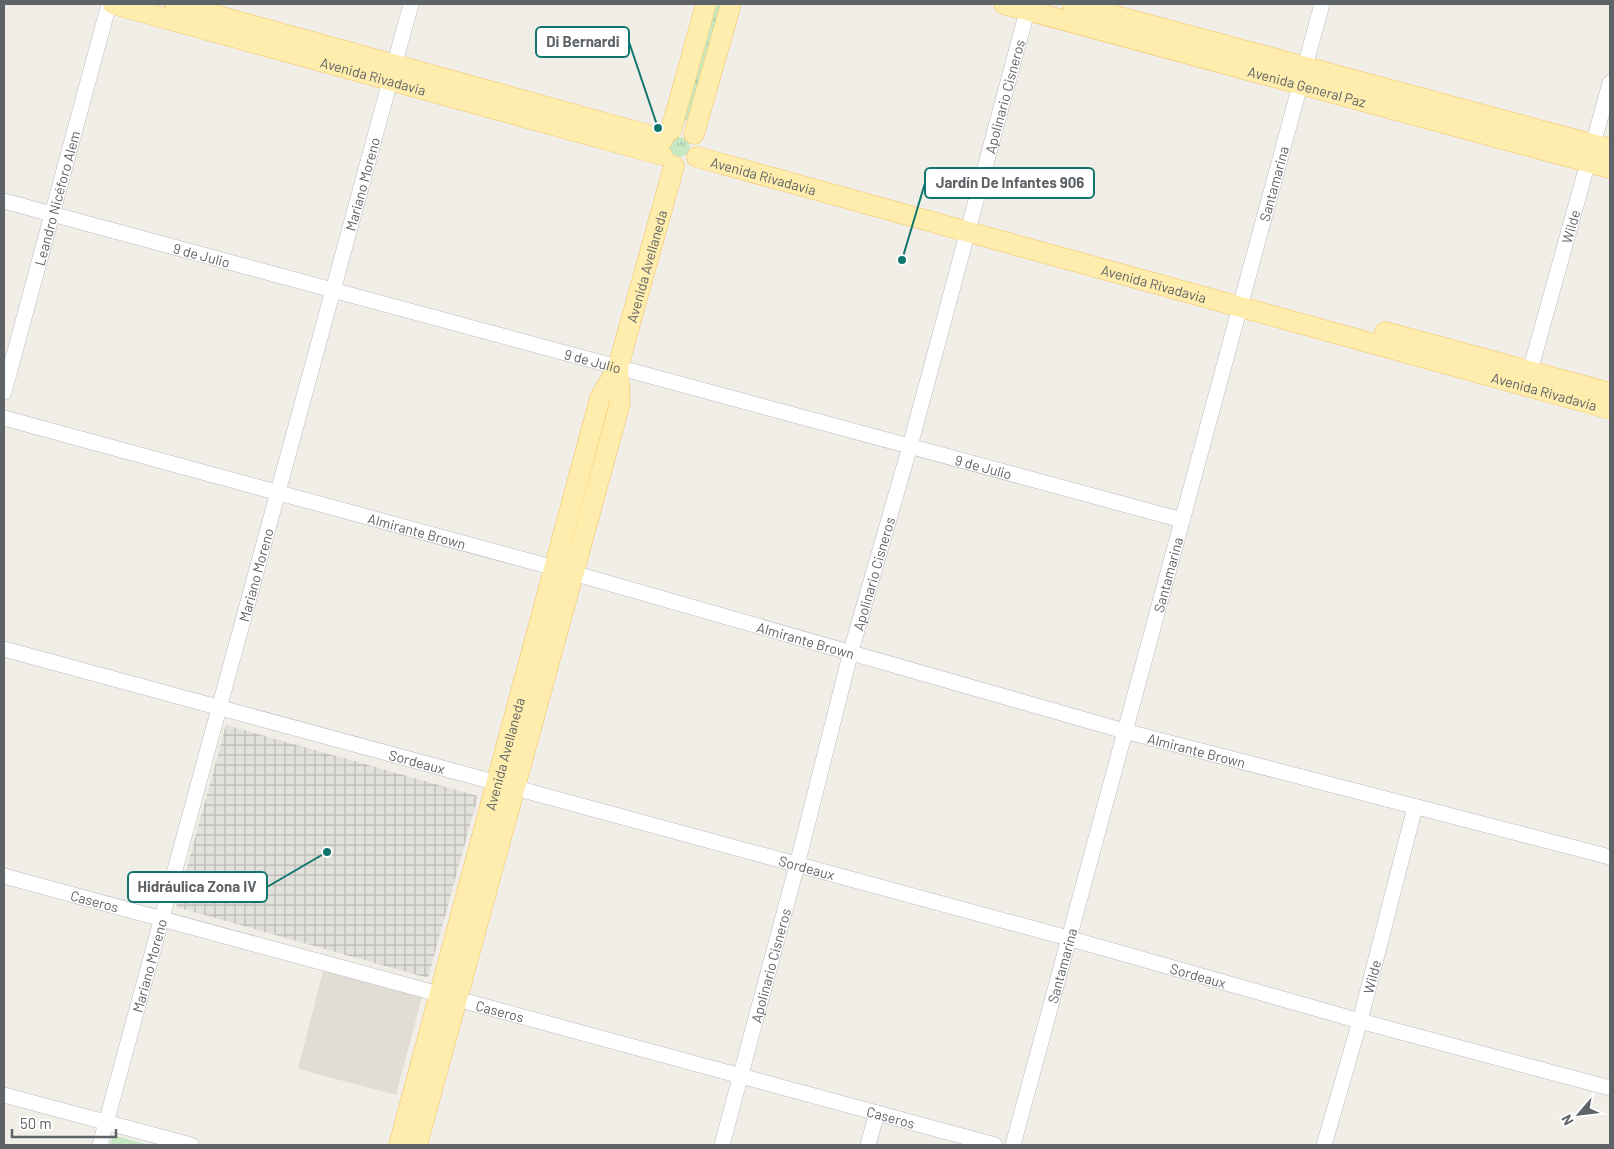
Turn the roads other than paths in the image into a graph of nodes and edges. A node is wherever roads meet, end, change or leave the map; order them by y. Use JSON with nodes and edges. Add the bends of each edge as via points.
{"nodes":[{"id":1,"x":109,"y":4,"type":"edge"},
{"id":2,"x":113,"y":4,"type":"edge"},
{"id":3,"x":175,"y":4,"type":"edge"},
{"id":4,"x":411,"y":4,"type":"edge"},
{"id":5,"x":706,"y":4,"type":"edge"},
{"id":6,"x":731,"y":4,"type":"edge"},
{"id":7,"x":1004,"y":4,"type":"edge"},
{"id":8,"x":1072,"y":4,"type":"edge"},
{"id":9,"x":1322,"y":4,"type":"edge"},
{"id":10,"x":1028,"y":7,"type":"edge"},
{"id":11,"x":1162,"y":38,"type":"junction"},
{"id":12,"x":393,"y":72,"type":"junction"},
{"id":13,"x":1303,"y":76,"type":"junction"},
{"id":14,"x":1610,"y":83,"type":"edge"},
{"id":15,"x":697,"y":146,"type":"junction"},
{"id":16,"x":668,"y":148,"type":"junction"},
{"id":17,"x":1598,"y":152,"type":"edge"},
{"id":18,"x":1610,"y":168,"type":"edge"},
{"id":19,"x":4,"y":201,"type":"edge"},
{"id":20,"x":52,"y":214,"type":"junction"},
{"id":21,"x":969,"y":226,"type":"junction"},
{"id":22,"x":333,"y":290,"type":"junction"},
{"id":23,"x":1242,"y":301,"type":"junction"},
{"id":24,"x":618,"y":367,"type":"junction"},
{"id":25,"x":1530,"y":371,"type":"junction"},
{"id":26,"x":4,"y":392,"type":"edge"},
{"id":27,"x":1610,"y":393,"type":"edge"},
{"id":28,"x":1610,"y":408,"type":"edge"},
{"id":29,"x":4,"y":418,"type":"edge"},
{"id":30,"x":910,"y":446,"type":"junction"},
{"id":31,"x":278,"y":492,"type":"junction"},
{"id":32,"x":1182,"y":520,"type":"junction"},
{"id":33,"x":564,"y":570,"type":"junction"},
{"id":34,"x":4,"y":649,"type":"edge"},
{"id":35,"x":850,"y":651,"type":"junction"},
{"id":36,"x":219,"y":708,"type":"junction"},
{"id":37,"x":1124,"y":731,"type":"junction"},
{"id":38,"x":505,"y":786,"type":"junction"},
{"id":39,"x":1415,"y":807,"type":"junction"},
{"id":40,"x":1610,"y":857,"type":"edge"},
{"id":41,"x":797,"y":865,"type":"junction"},
{"id":42,"x":4,"y":876,"type":"edge"},
{"id":43,"x":161,"y":919,"type":"junction"},
{"id":44,"x":1068,"y":938,"type":"junction"},
{"id":45,"x":448,"y":997,"type":"junction"},
{"id":46,"x":1360,"y":1021,"type":"junction"},
{"id":47,"x":740,"y":1076,"type":"junction"},
{"id":48,"x":1610,"y":1088,"type":"edge"},
{"id":49,"x":4,"y":1094,"type":"edge"},
{"id":50,"x":877,"y":1113,"type":"junction"},
{"id":51,"x":106,"y":1122,"type":"junction"},
{"id":52,"x":100,"y":1145,"type":"edge"},
{"id":53,"x":191,"y":1145,"type":"edge"},
{"id":54,"x":398,"y":1145,"type":"edge"},
{"id":55,"x":417,"y":1145,"type":"edge"},
{"id":56,"x":722,"y":1145,"type":"edge"},
{"id":57,"x":868,"y":1145,"type":"edge"},
{"id":58,"x":995,"y":1145,"type":"edge"},
{"id":59,"x":1013,"y":1145,"type":"edge"},
{"id":60,"x":1324,"y":1145,"type":"edge"}],
"edges":[{"from":1,"to":20,"type":"street","name":"Leandro Nicéforo Alem"},
{"from":2,"to":12,"type":"main road","name":"Avenida Rivadavia"},
{"from":3,"to":12,"type":"main road","name":"Avenida Rivadavia"},
{"from":4,"to":12,"type":"street","name":"Mariano Moreno"},
{"from":5,"to":16,"type":"main road","name":"Avenida Avellaneda"},
{"from":6,"to":15,"type":"main road"},
{"from":7,"to":10,"type":"main road","name":"Avenida General Paz"},
{"from":8,"to":11,"type":"main road","name":"Avenida General Paz"},
{"from":9,"to":13,"type":"street","name":"Santamarina"},
{"from":10,"to":11,"type":"main road","name":"Avenida General Paz"},
{"from":10,"to":21,"type":"street","name":"Apolinario Cisneros"},
{"from":11,"to":13,"type":"main road","name":"Avenida General Paz"},
{"from":12,"to":16,"type":"main road","name":"Avenida Rivadavia"},
{"from":12,"to":22,"type":"street","name":"Mariano Moreno"},
{"from":13,"to":17,"type":"main road","name":"Avenida General Paz"},
{"from":13,"to":23,"type":"street","name":"Santamarina"},
{"from":14,"to":17,"type":"street","name":"Wilde"},
{"from":15,"to":16,"type":"main road","name":"Avenida Rivadavia","via":[[686,129]]},
{"from":15,"to":16,"type":"main road","via":[[686,166]]},
{"from":15,"to":21,"type":"main road","name":"Avenida Rivadavia"},
{"from":16,"to":24,"type":"main road","name":"Avenida Avellaneda"},
{"from":17,"to":18,"type":"main road","name":"Avenida General Paz"},
{"from":17,"to":25,"type":"street","name":"Wilde"},
{"from":19,"to":20,"type":"street","name":"9 de Julio"},
{"from":20,"to":22,"type":"street","name":"9 de Julio"},
{"from":20,"to":26,"type":"street","name":"Leandro Nicéforo Alem"},
{"from":21,"to":23,"type":"main road","name":"Avenida Rivadavia"},
{"from":21,"to":30,"type":"street","name":"Apolinario Cisneros"},
{"from":22,"to":24,"type":"street","name":"9 de Julio"},
{"from":22,"to":31,"type":"street","name":"Mariano Moreno"},
{"from":23,"to":25,"type":"main road","name":"Avenida Rivadavia"},
{"from":23,"to":28,"type":"main road","name":"Avenida Rivadavia"},
{"from":23,"to":32,"type":"street","name":"Santamarina"},
{"from":24,"to":30,"type":"street","name":"9 de Julio"},
{"from":24,"to":33,"type":"main road","name":"Avenida Avellaneda","via":[[600,398]]},
{"from":25,"to":27,"type":"main road","name":"Avenida Rivadavia"},
{"from":29,"to":31,"type":"street","name":"Almirante Brown"},
{"from":30,"to":32,"type":"street","name":"9 de Julio"},
{"from":30,"to":35,"type":"street","name":"Apolinario Cisneros"},
{"from":31,"to":33,"type":"street","name":"Almirante Brown"},
{"from":31,"to":36,"type":"street","name":"Mariano Moreno"},
{"from":32,"to":37,"type":"street","name":"Santamarina"},
{"from":33,"to":35,"type":"street","name":"Almirante Brown"},
{"from":33,"to":38,"type":"main road","name":"Avenida Avellaneda"},
{"from":34,"to":36,"type":"street","name":"Sordeaux"},
{"from":35,"to":37,"type":"street","name":"Almirante Brown"},
{"from":35,"to":41,"type":"street","name":"Apolinario Cisneros"},
{"from":36,"to":38,"type":"street","name":"Sordeaux"},
{"from":36,"to":43,"type":"street","name":"Mariano Moreno"},
{"from":37,"to":39,"type":"street","name":"Almirante Brown"},
{"from":37,"to":44,"type":"street","name":"Santamarina"},
{"from":38,"to":41,"type":"street","name":"Sordeaux"},
{"from":38,"to":45,"type":"main road","name":"Avenida Avellaneda"},
{"from":39,"to":40,"type":"street","name":"Almirante Brown"},
{"from":39,"to":46,"type":"street","name":"Wilde"},
{"from":41,"to":44,"type":"street","name":"Sordeaux"},
{"from":41,"to":47,"type":"street","name":"Apolinario Cisneros"},
{"from":42,"to":43,"type":"street","name":"Caseros"},
{"from":43,"to":45,"type":"street","name":"Caseros"},
{"from":43,"to":51,"type":"street","name":"Mariano Moreno"},
{"from":44,"to":46,"type":"street","name":"Sordeaux"},
{"from":44,"to":59,"type":"street","name":"Santamarina"},
{"from":45,"to":47,"type":"street","name":"Caseros"},
{"from":45,"to":54,"type":"main road","name":"Avenida Avellaneda"},
{"from":45,"to":55,"type":"main road","name":"Avenida Avellaneda"},
{"from":46,"to":48,"type":"street","name":"Sordeaux"},
{"from":46,"to":60,"type":"street","name":"Wilde"},
{"from":47,"to":50,"type":"street","name":"Caseros"},
{"from":47,"to":56,"type":"street","name":"Apolinario Cisneros"},
{"from":49,"to":51,"type":"street"},
{"from":50,"to":57,"type":"street"},
{"from":50,"to":58,"type":"street","name":"Caseros"},
{"from":51,"to":52,"type":"street","name":"Mariano Moreno"},
{"from":51,"to":53,"type":"street"}]}
